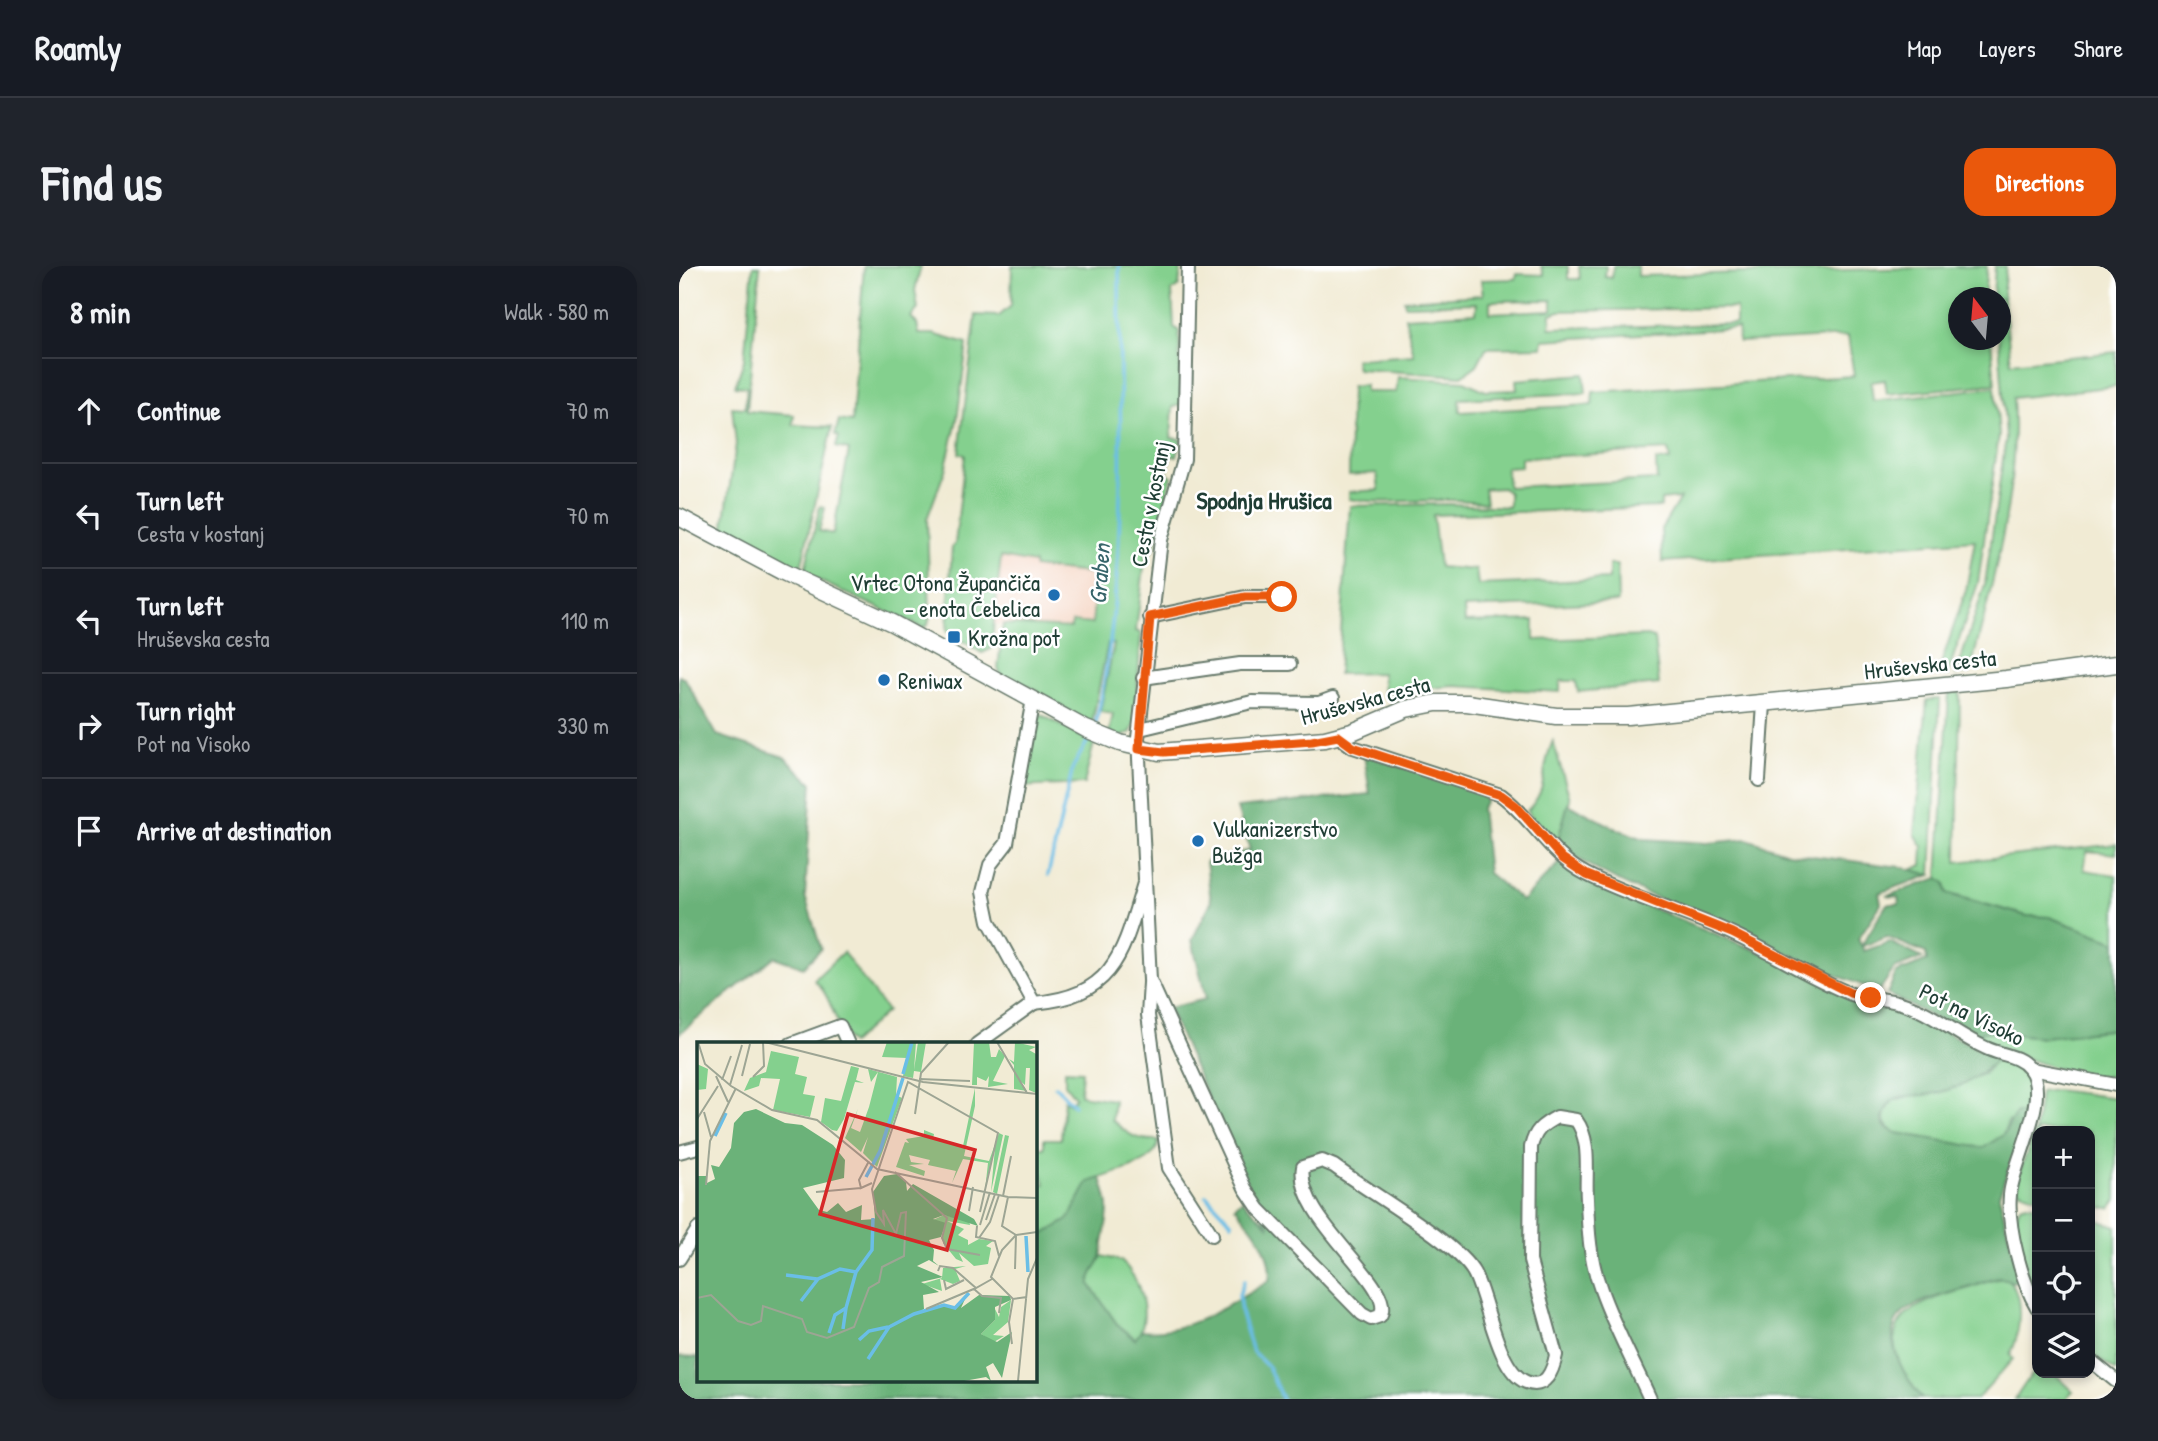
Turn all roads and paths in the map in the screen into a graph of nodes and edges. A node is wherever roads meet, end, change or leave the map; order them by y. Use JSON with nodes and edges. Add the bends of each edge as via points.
{"nodes":[{"id":1,"x":1188,"y":266,"type":"edge"},
{"id":2,"x":679,"y":517,"type":"edge"},
{"id":3,"x":1282,"y":597,"type":"dead end"},
{"id":4,"x":1150,"y":617,"type":"junction"},
{"id":5,"x":1290,"y":664,"type":"dead end"},
{"id":6,"x":2116,"y":664,"type":"edge"},
{"id":7,"x":1143,"y":678,"type":"junction"},
{"id":8,"x":1333,"y":698,"type":"dead end"},
{"id":9,"x":1033,"y":699,"type":"junction"},
{"id":10,"x":1764,"y":704,"type":"junction"},
{"id":11,"x":1140,"y":729,"type":"junction"},
{"id":12,"x":1338,"y":736,"type":"junction"},
{"id":13,"x":1139,"y":749,"type":"junction"},
{"id":14,"x":1759,"y":780,"type":"dead end"},
{"id":15,"x":1147,"y":872,"type":"junction"},
{"id":16,"x":1150,"y":979,"type":"junction"},
{"id":17,"x":1034,"y":1003,"type":"junction"},
{"id":18,"x":993,"y":1038,"type":"edge"},
{"id":19,"x":796,"y":1042,"type":"edge"},
{"id":20,"x":847,"y":1042,"type":"edge"},
{"id":21,"x":2031,"y":1069,"type":"junction"},
{"id":22,"x":2116,"y":1085,"type":"edge"},
{"id":23,"x":697,"y":1147,"type":"edge"},
{"id":24,"x":679,"y":1152,"type":"edge"},
{"id":25,"x":697,"y":1231,"type":"edge"},
{"id":26,"x":1212,"y":1236,"type":"dead end"},
{"id":27,"x":679,"y":1259,"type":"edge"},
{"id":28,"x":2032,"y":1296,"type":"edge"},
{"id":29,"x":2095,"y":1364,"type":"edge"},
{"id":30,"x":2116,"y":1381,"type":"edge"},
{"id":31,"x":1650,"y":1399,"type":"edge"}],
"edges":[{"from":1,"to":4,"type":"street","name":"Cesta v kostanj","via":[[1185,459],[1161,540]]},
{"from":2,"to":9,"type":"street","name":"Hruševska cesta"},
{"from":3,"to":4,"type":"street","via":[[1245,597]]},
{"from":4,"to":7,"type":"street","name":"Cesta v kostanj"},
{"from":5,"to":7,"type":"street","via":[[1240,664]]},
{"from":6,"to":10,"type":"street","name":"Hruševska cesta"},
{"from":7,"to":11,"type":"street","name":"Cesta v kostanj"},
{"from":8,"to":11,"type":"street","via":[[1319,703],[1252,702]]},
{"from":9,"to":13,"type":"street","name":"Hruševska cesta","via":[[1091,732]]},
{"from":9,"to":17,"type":"street","via":[[1007,843],[990,865],[983,892],[989,921]]},
{"from":10,"to":12,"type":"street","name":"Hruševska cesta","via":[[1571,717],[1447,702],[1406,709]]},
{"from":10,"to":14,"type":"street"},
{"from":11,"to":13,"type":"street","name":"Cesta v kostanj"},
{"from":12,"to":13,"type":"street","name":"Hruševska cesta","via":[[1164,752]]},
{"from":12,"to":21,"type":"street","name":"Pot na Visoko","via":[[1353,747],[1501,795],[1562,858],[1587,875],[1732,933],[1850,993],[1918,1009]]},
{"from":13,"to":15,"type":"street"},
{"from":15,"to":16,"type":"street"},
{"from":15,"to":17,"type":"street","via":[[1127,939],[1104,977],[1086,992]]},
{"from":16,"to":26,"type":"street","via":[[1148,1015],[1164,1147],[1174,1177]]},
{"from":16,"to":31,"type":"street","via":[[1245,1188],[1259,1209],[1362,1314],[1375,1319],[1384,1311],[1383,1298],[1336,1241],[1304,1187],[1304,1167],[1322,1161],[1334,1166],[1434,1234],[1472,1269],[1504,1358],[1525,1381],[1535,1384],[1546,1379],[1556,1355],[1530,1261],[1531,1147],[1535,1132],[1557,1116],[1576,1121],[1583,1130],[1595,1270]]},
{"from":17,"to":18,"type":"street"},
{"from":19,"to":20,"type":"street","via":[[840,1026]]},
{"from":21,"to":22,"type":"street"},
{"from":21,"to":28,"type":"street","name":"Pot na Visoko","via":[[2035,1082],[2031,1132],[2014,1172],[2010,1203],[2013,1234]]},
{"from":23,"to":24,"type":"street"},
{"from":25,"to":27,"type":"street"},
{"from":29,"to":30,"type":"street"}]}
